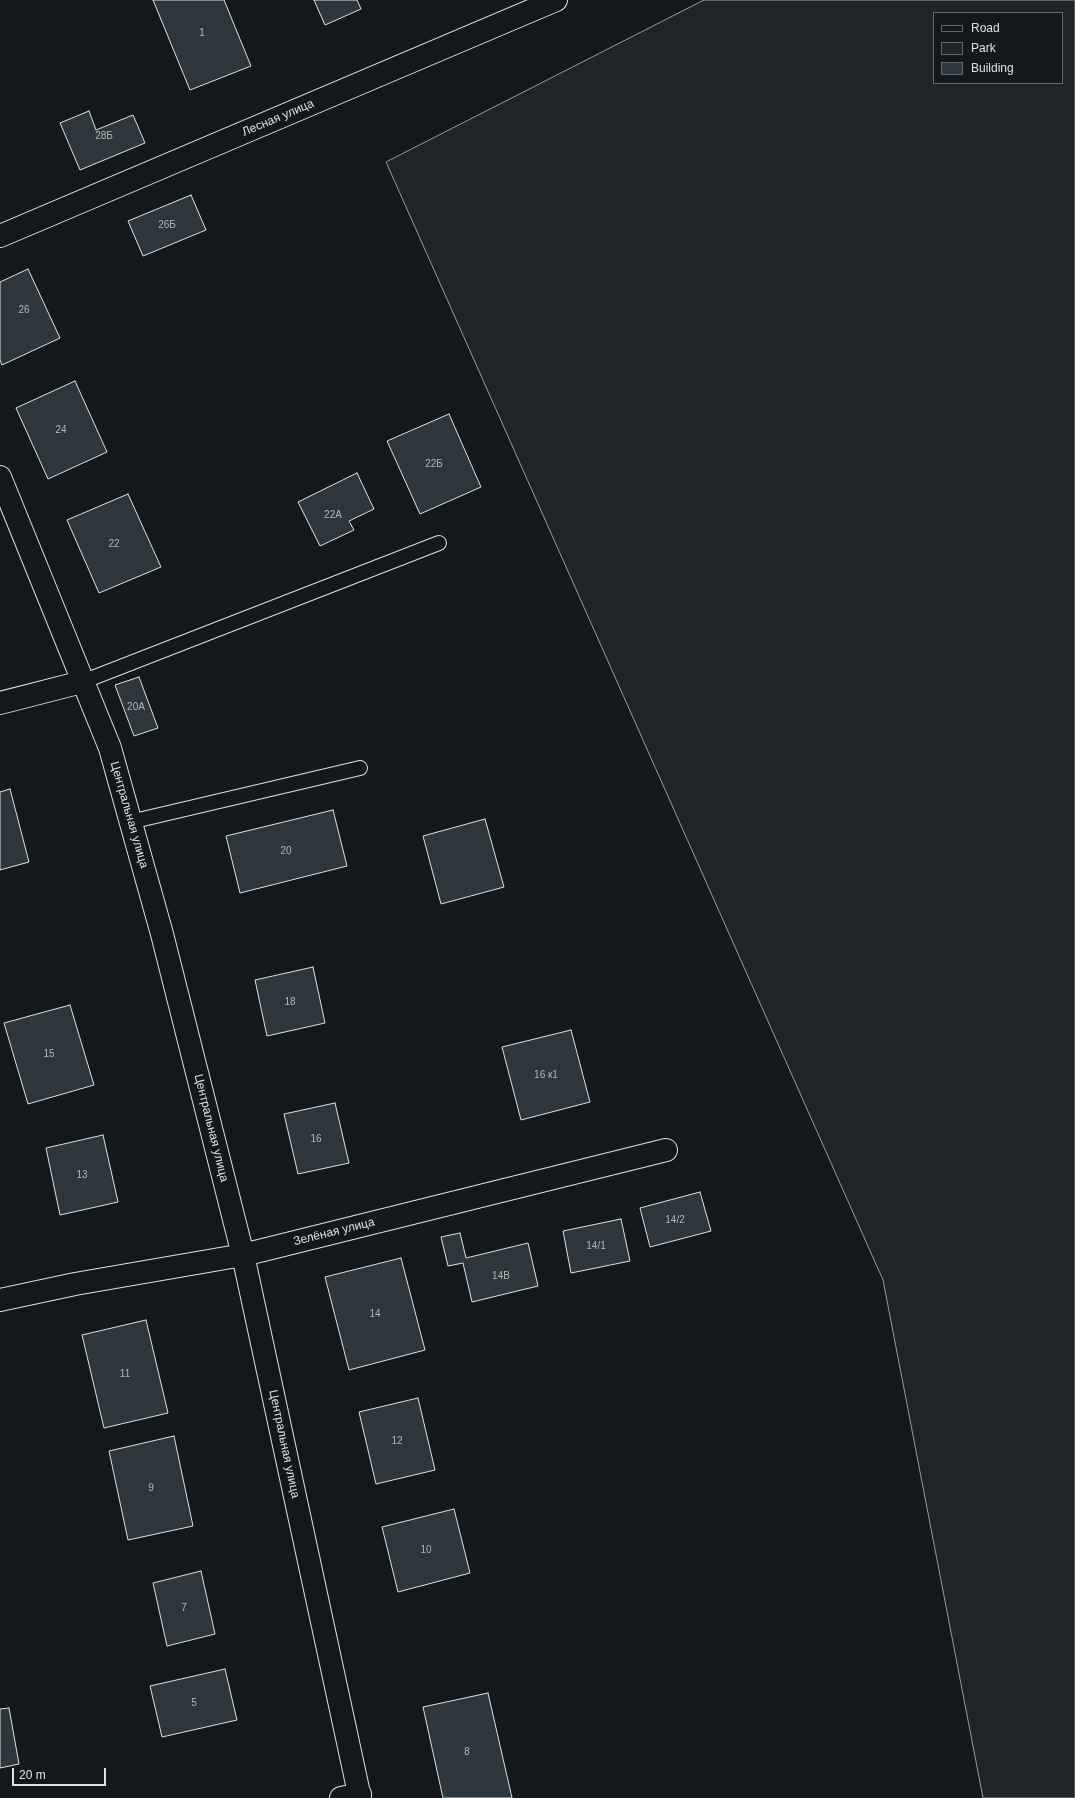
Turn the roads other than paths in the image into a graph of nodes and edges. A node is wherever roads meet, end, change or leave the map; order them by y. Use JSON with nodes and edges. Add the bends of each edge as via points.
{"nodes":[{"id":1,"x":556,"y":0,"type":"edge"},
{"id":2,"x":0,"y":236,"type":"edge"},
{"id":3,"x":0,"y":477,"type":"edge"},
{"id":4,"x":439,"y":543,"type":"dead end"},
{"id":5,"x":82,"y":682,"type":"junction"},
{"id":6,"x":0,"y":703,"type":"edge"},
{"id":7,"x":360,"y":768,"type":"dead end"},
{"id":8,"x":130,"y":822,"type":"junction"},
{"id":9,"x":666,"y":1150,"type":"dead end"},
{"id":10,"x":243,"y":1255,"type":"junction"},
{"id":11,"x":0,"y":1300,"type":"edge"},
{"id":12,"x":354,"y":1797,"type":"edge"}],
"edges":[{"from":1,"to":2,"type":"street","name":"Лесная улица"},
{"from":3,"to":5,"type":"street","name":"Центральная улица"},
{"from":4,"to":5,"type":"lane"},
{"from":5,"to":6,"type":"street"},
{"from":5,"to":8,"type":"street","name":"Центральная улица","via":[[110,748]]},
{"from":7,"to":8,"type":"lane"},
{"from":8,"to":10,"type":"street","name":"Центральная улица","via":[[162,934]]},
{"from":9,"to":10,"type":"street","name":"Зелёная улица"},
{"from":10,"to":11,"type":"street","name":"Зелёная улица","via":[[75,1284]]},
{"from":10,"to":12,"type":"street","name":"Центральная улица"}]}
